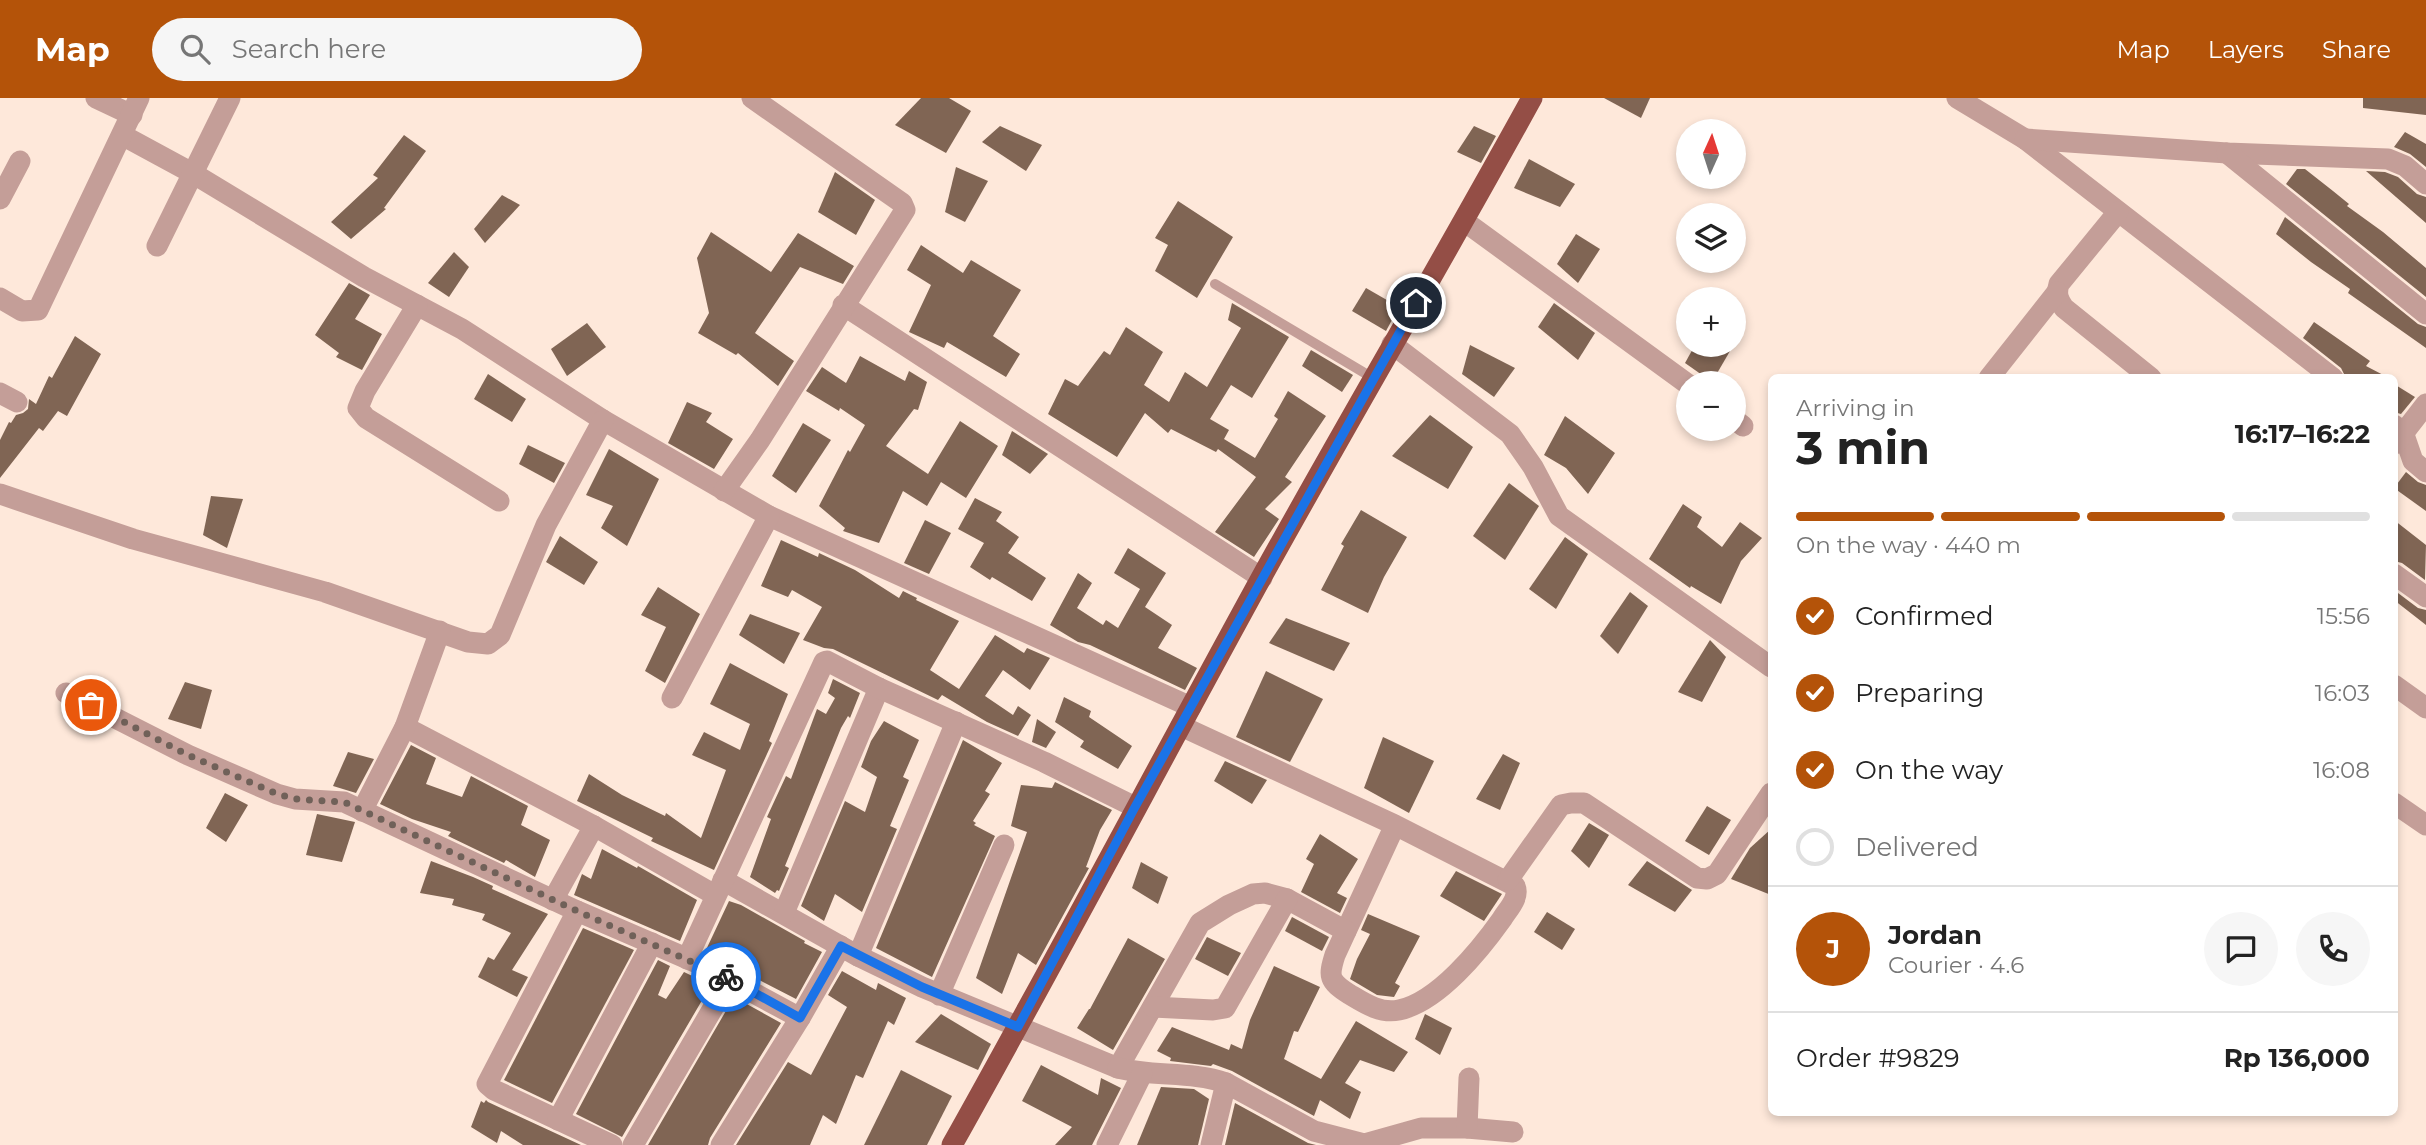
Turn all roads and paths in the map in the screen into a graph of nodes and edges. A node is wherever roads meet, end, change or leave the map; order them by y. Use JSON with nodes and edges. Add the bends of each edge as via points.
{"nodes":[{"id":1,"x":96,"y":98,"type":"edge"},
{"id":2,"x":230,"y":98,"type":"edge"},
{"id":3,"x":752,"y":98,"type":"edge"},
{"id":4,"x":1532,"y":98,"type":"edge"},
{"id":5,"x":1956,"y":98,"type":"edge"},
{"id":6,"x":135,"y":106,"type":"edge"},
{"id":7,"x":122,"y":135,"type":"junction"},
{"id":8,"x":2025,"y":139,"type":"junction"},
{"id":9,"x":2227,"y":153,"type":"junction"},
{"id":10,"x":20,"y":161,"type":"dead end"},
{"id":11,"x":194,"y":174,"type":"junction"},
{"id":12,"x":2426,"y":184,"type":"edge"},
{"id":13,"x":0,"y":199,"type":"edge"},
{"id":14,"x":2118,"y":212,"type":"junction"},
{"id":15,"x":1464,"y":221,"type":"junction"},
{"id":16,"x":157,"y":246,"type":"dead end"},
{"id":17,"x":1215,"y":284,"type":"dead end"},
{"id":18,"x":2057,"y":292,"type":"junction"},
{"id":19,"x":0,"y":298,"type":"edge"},
{"id":20,"x":417,"y":305,"type":"junction"},
{"id":21,"x":843,"y":305,"type":"junction"},
{"id":22,"x":2426,"y":314,"type":"edge"},
{"id":23,"x":1392,"y":344,"type":"junction"},
{"id":24,"x":1992,"y":374,"type":"edge"},
{"id":25,"x":2146,"y":374,"type":"edge"},
{"id":26,"x":2328,"y":374,"type":"edge"},
{"id":27,"x":1676,"y":376,"type":"edge"},
{"id":28,"x":1373,"y":378,"type":"junction"},
{"id":29,"x":2426,"y":404,"type":"edge"},
{"id":30,"x":603,"y":420,"type":"junction"},
{"id":31,"x":2398,"y":433,"type":"edge"},
{"id":32,"x":2398,"y":436,"type":"edge"},
{"id":33,"x":2426,"y":472,"type":"edge"},
{"id":34,"x":724,"y":491,"type":"junction"},
{"id":35,"x":0,"y":494,"type":"edge"},
{"id":36,"x":499,"y":501,"type":"dead end"},
{"id":37,"x":769,"y":516,"type":"junction"},
{"id":38,"x":2398,"y":577,"type":"edge"},
{"id":39,"x":1262,"y":578,"type":"junction"},
{"id":40,"x":2426,"y":597,"type":"edge"},
{"id":41,"x":440,"y":631,"type":"junction"},
{"id":42,"x":1768,"y":665,"type":"edge"},
{"id":43,"x":879,"y":688,"type":"junction"},
{"id":44,"x":2398,"y":688,"type":"edge"},
{"id":45,"x":66,"y":693,"type":"dead end"},
{"id":46,"x":672,"y":698,"type":"dead end"},
{"id":47,"x":1191,"y":707,"type":"junction"},
{"id":48,"x":2426,"y":708,"type":"edge"},
{"id":49,"x":956,"y":723,"type":"junction"},
{"id":50,"x":1181,"y":726,"type":"junction"},
{"id":51,"x":405,"y":727,"type":"junction"},
{"id":52,"x":1768,"y":798,"type":"edge"},
{"id":53,"x":2398,"y":806,"type":"edge"},
{"id":54,"x":1135,"y":807,"type":"junction"},
{"id":55,"x":362,"y":811,"type":"junction"},
{"id":56,"x":1395,"y":825,"type":"junction"},
{"id":57,"x":2426,"y":825,"type":"edge"},
{"id":58,"x":594,"y":826,"type":"junction"},
{"id":59,"x":1004,"y":845,"type":"dead end"},
{"id":60,"x":1508,"y":880,"type":"junction"},
{"id":61,"x":719,"y":887,"type":"junction"},
{"id":62,"x":1287,"y":899,"type":"junction"},
{"id":63,"x":553,"y":900,"type":"junction"},
{"id":64,"x":577,"y":911,"type":"junction"},
{"id":65,"x":784,"y":913,"type":"junction"},
{"id":66,"x":1346,"y":931,"type":"junction"},
{"id":67,"x":652,"y":943,"type":"junction"},
{"id":68,"x":850,"y":951,"type":"junction"},
{"id":69,"x":687,"y":959,"type":"junction"},
{"id":70,"x":730,"y":979,"type":"junction"},
{"id":71,"x":939,"y":995,"type":"junction"},
{"id":72,"x":1153,"y":1007,"type":"junction"},
{"id":73,"x":800,"y":1018,"type":"junction"},
{"id":74,"x":1018,"y":1027,"type":"junction"},
{"id":75,"x":1118,"y":1068,"type":"junction"},
{"id":76,"x":1142,"y":1074,"type":"junction"},
{"id":77,"x":1469,"y":1078,"type":"dead end"},
{"id":78,"x":1226,"y":1083,"type":"junction"},
{"id":79,"x":558,"y":1120,"type":"junction"},
{"id":80,"x":1467,"y":1128,"type":"junction"},
{"id":81,"x":1513,"y":1132,"type":"dead end"},
{"id":82,"x":1402,"y":1139,"type":"edge"},
{"id":83,"x":612,"y":1145,"type":"edge"},
{"id":84,"x":633,"y":1145,"type":"edge"},
{"id":85,"x":721,"y":1145,"type":"edge"},
{"id":86,"x":952,"y":1145,"type":"edge"},
{"id":87,"x":1107,"y":1145,"type":"edge"},
{"id":88,"x":1210,"y":1145,"type":"edge"}],
"edges":[{"from":1,"to":6,"type":"street"},
{"from":2,"to":11,"type":"street"},
{"from":3,"to":21,"type":"street","via":[[904,207]]},
{"from":4,"to":15,"type":"highway"},
{"from":5,"to":8,"type":"street"},
{"from":6,"to":7,"type":"street"},
{"from":7,"to":11,"type":"street"},
{"from":7,"to":19,"type":"street","via":[[38,310],[22,311]]},
{"from":8,"to":9,"type":"street"},
{"from":8,"to":14,"type":"street"},
{"from":9,"to":12,"type":"street","via":[[2388,159]]},
{"from":9,"to":22,"type":"street"},
{"from":10,"to":13,"type":"street"},
{"from":11,"to":16,"type":"street"},
{"from":11,"to":20,"type":"street"},
{"from":14,"to":18,"type":"street"},
{"from":14,"to":26,"type":"street"},
{"from":15,"to":23,"type":"highway"},
{"from":15,"to":27,"type":"street"},
{"from":17,"to":28,"type":"lane"},
{"from":18,"to":24,"type":"street"},
{"from":18,"to":25,"type":"street","via":[[2064,309]]},
{"from":20,"to":30,"type":"street"},
{"from":20,"to":36,"type":"street","via":[[358,408],[366,418]]},
{"from":21,"to":34,"type":"street"},
{"from":21,"to":39,"type":"street"},
{"from":23,"to":28,"type":"highway"},
{"from":23,"to":42,"type":"street","via":[[1510,434],[1559,516]]},
{"from":28,"to":39,"type":"highway"},
{"from":29,"to":31,"type":"street"},
{"from":30,"to":34,"type":"street"},
{"from":30,"to":41,"type":"street","via":[[546,525],[500,635],[482,645]]},
{"from":32,"to":33,"type":"street","via":[[2413,461]]},
{"from":34,"to":37,"type":"street"},
{"from":35,"to":41,"type":"street"},
{"from":37,"to":46,"type":"street"},
{"from":37,"to":47,"type":"street"},
{"from":38,"to":40,"type":"street"},
{"from":39,"to":47,"type":"highway"},
{"from":41,"to":51,"type":"street"},
{"from":43,"to":49,"type":"street"},
{"from":43,"to":61,"type":"street","via":[[828,660],[824,662]]},
{"from":43,"to":65,"type":"street"},
{"from":44,"to":48,"type":"street"},
{"from":45,"to":55,"type":"street","via":[[277,794],[338,800]]},
{"from":47,"to":50,"type":"highway"},
{"from":49,"to":54,"type":"street"},
{"from":49,"to":68,"type":"street"},
{"from":50,"to":54,"type":"highway"},
{"from":50,"to":56,"type":"street"},
{"from":51,"to":55,"type":"street"},
{"from":51,"to":58,"type":"street"},
{"from":52,"to":60,"type":"street","via":[[1717,874],[1707,879],[1697,878],[1584,803],[1571,803],[1561,806]]},
{"from":53,"to":57,"type":"street"},
{"from":54,"to":74,"type":"highway"},
{"from":55,"to":63,"type":"street"},
{"from":56,"to":60,"type":"street"},
{"from":56,"to":66,"type":"street"},
{"from":58,"to":61,"type":"street"},
{"from":58,"to":63,"type":"street"},
{"from":59,"to":71,"type":"street"},
{"from":60,"to":66,"type":"street","via":[[1515,886],[1516,897],[1482,947],[1456,974],[1404,1009],[1385,1011],[1371,1006],[1333,981],[1331,970]]},
{"from":61,"to":65,"type":"street"},
{"from":61,"to":69,"type":"street"},
{"from":62,"to":66,"type":"street"},
{"from":62,"to":72,"type":"street","via":[[1253,894],[1205,918]]},
{"from":62,"to":72,"type":"street","via":[[1225,1008]]},
{"from":63,"to":64,"type":"street"},
{"from":64,"to":67,"type":"street"},
{"from":64,"to":79,"type":"street","via":[[488,1082],[488,1087]]},
{"from":65,"to":68,"type":"street"},
{"from":67,"to":69,"type":"street"},
{"from":67,"to":79,"type":"street"},
{"from":68,"to":71,"type":"street"},
{"from":68,"to":73,"type":"street"},
{"from":69,"to":70,"type":"street"},
{"from":70,"to":73,"type":"street"},
{"from":70,"to":84,"type":"street"},
{"from":71,"to":74,"type":"street"},
{"from":72,"to":75,"type":"street"},
{"from":73,"to":85,"type":"street"},
{"from":74,"to":75,"type":"street"},
{"from":74,"to":86,"type":"highway"},
{"from":75,"to":76,"type":"street"},
{"from":76,"to":78,"type":"street","via":[[1206,1077]]},
{"from":76,"to":87,"type":"street"},
{"from":77,"to":80,"type":"street"},
{"from":78,"to":82,"type":"street","via":[[1314,1131],[1364,1144]]},
{"from":78,"to":88,"type":"street"},
{"from":79,"to":83,"type":"street"},
{"from":80,"to":81,"type":"street"},
{"from":80,"to":82,"type":"street","via":[[1421,1128]]}]}
